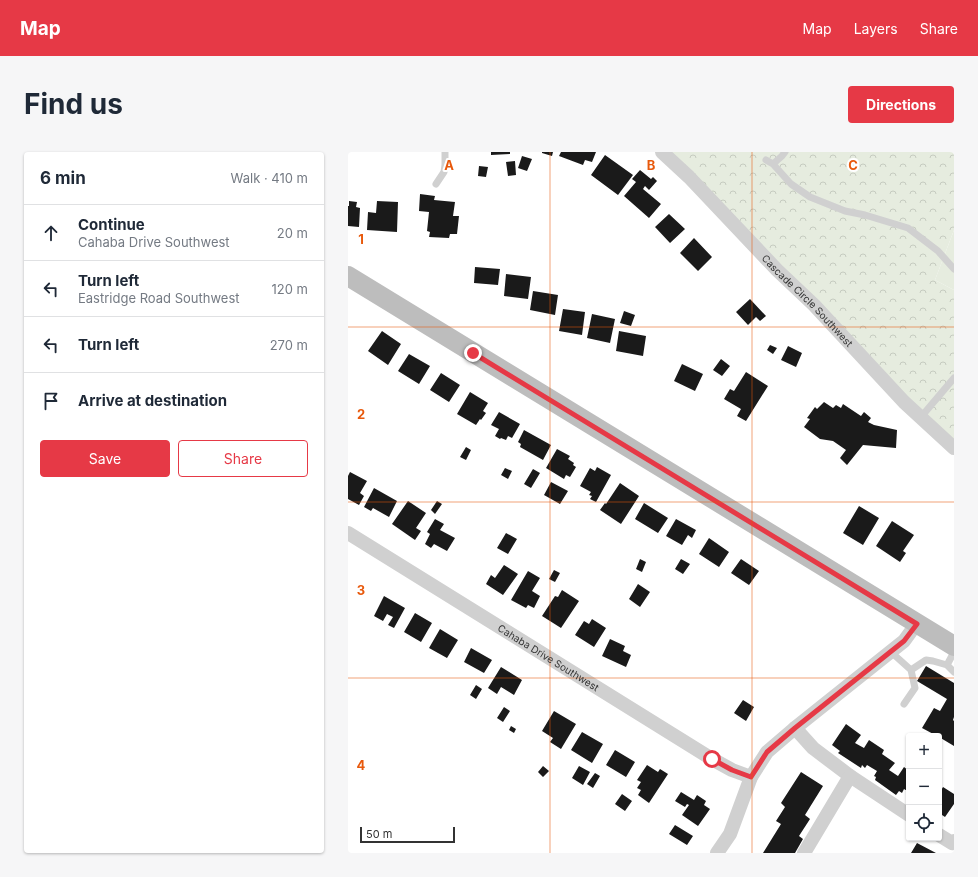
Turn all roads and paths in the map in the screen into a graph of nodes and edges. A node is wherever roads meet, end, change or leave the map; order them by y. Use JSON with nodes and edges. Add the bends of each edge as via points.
{"nodes":[{"id":1,"x":445,"y":152,"type":"edge"},
{"id":2,"x":662,"y":152,"type":"edge"},
{"id":3,"x":785,"y":152,"type":"edge"},
{"id":4,"x":766,"y":160,"type":"dead end"},
{"id":5,"x":773,"y":164,"type":"junction"},
{"id":6,"x":436,"y":184,"type":"dead end"},
{"id":7,"x":954,"y":269,"type":"edge"},
{"id":8,"x":348,"y":276,"type":"edge"},
{"id":9,"x":954,"y":378,"type":"edge"},
{"id":10,"x":921,"y":417,"type":"junction"},
{"id":11,"x":954,"y":448,"type":"edge"},
{"id":12,"x":348,"y":533,"type":"edge"},
{"id":13,"x":917,"y":624,"type":"junction"},
{"id":14,"x":954,"y":646,"type":"edge"},
{"id":15,"x":891,"y":652,"type":"junction"},
{"id":16,"x":954,"y":652,"type":"edge"},
{"id":17,"x":946,"y":665,"type":"junction"},
{"id":18,"x":911,"y":670,"type":"junction"},
{"id":19,"x":954,"y":672,"type":"edge"},
{"id":20,"x":904,"y":704,"type":"dead end"},
{"id":21,"x":795,"y":728,"type":"junction"},
{"id":22,"x":850,"y":776,"type":"junction"},
{"id":23,"x":751,"y":777,"type":"junction"},
{"id":24,"x":906,"y":813,"type":"edge"},
{"id":25,"x":942,"y":838,"type":"edge"},
{"id":26,"x":952,"y":846,"type":"edge"},
{"id":27,"x":717,"y":853,"type":"edge"},
{"id":28,"x":804,"y":853,"type":"edge"}],
"edges":[{"from":1,"to":6,"type":"lane","via":[[444,172]]},
{"from":2,"to":10,"type":"street","name":"Cascade Circle Southwest","via":[[690,177]]},
{"from":3,"to":5,"type":"lane"},
{"from":4,"to":5,"type":"lane"},
{"from":5,"to":7,"type":"lane","via":[[791,184],[810,196],[845,211],[908,228],[938,251]]},
{"from":8,"to":13,"type":"main road"},
{"from":9,"to":10,"type":"lane"},
{"from":10,"to":11,"type":"street","name":"Cascade Circle Southwest"},
{"from":12,"to":23,"type":"street","name":"Cahaba Drive Southwest","via":[[705,755]]},
{"from":13,"to":14,"type":"main road"},
{"from":13,"to":15,"type":"street","via":[[904,641]]},
{"from":15,"to":18,"type":"lane"},
{"from":15,"to":21,"type":"street"},
{"from":16,"to":17,"type":"lane"},
{"from":17,"to":18,"type":"lane","via":[[926,660]]},
{"from":17,"to":19,"type":"lane"},
{"from":18,"to":20,"type":"lane","via":[[915,688]]},
{"from":21,"to":22,"type":"street","via":[[813,748]]},
{"from":21,"to":23,"type":"street","via":[[767,752]]},
{"from":22,"to":24,"type":"street"},
{"from":22,"to":28,"type":"street"},
{"from":23,"to":27,"type":"street","via":[[730,834]]},
{"from":25,"to":26,"type":"street"}]}
